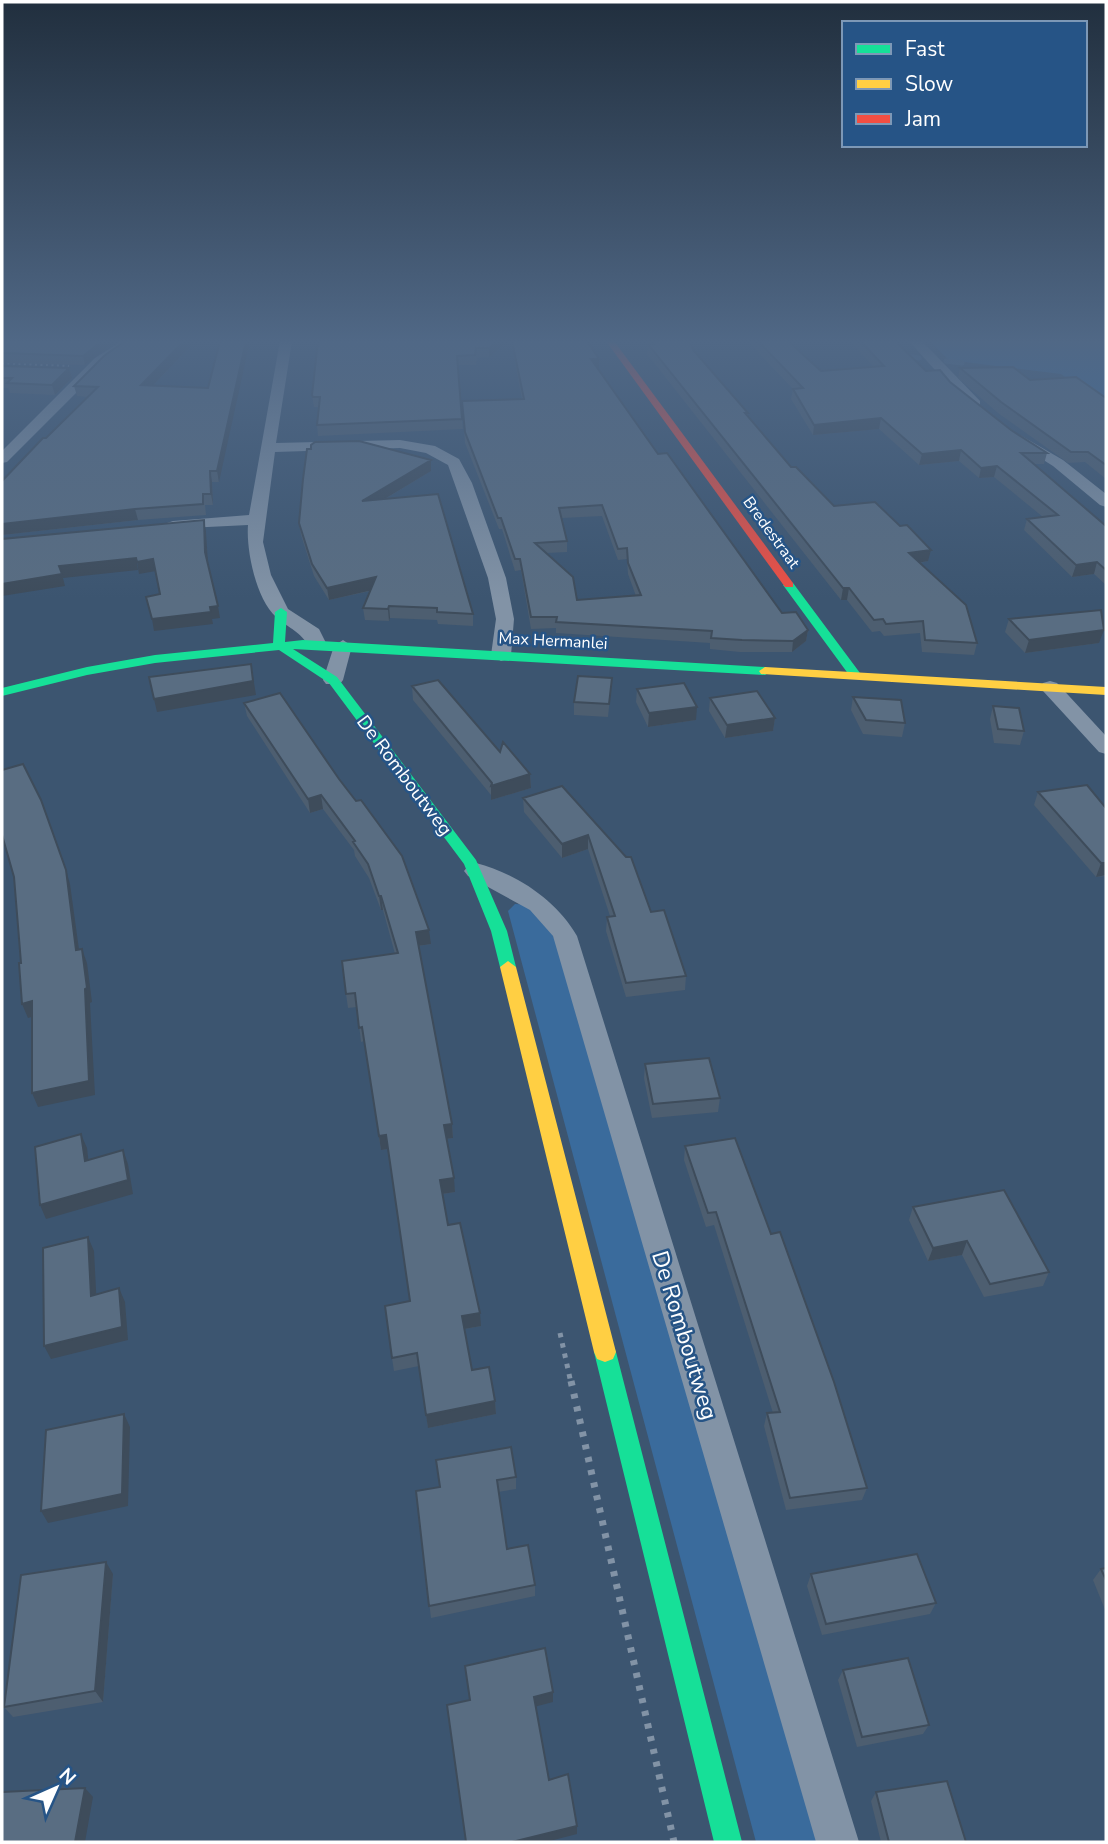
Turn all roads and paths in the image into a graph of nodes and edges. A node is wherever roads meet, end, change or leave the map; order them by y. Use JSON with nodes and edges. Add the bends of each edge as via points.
{"nodes":[{"id":1,"x":29,"y":427,"type":"edge"},
{"id":2,"x":271,"y":427,"type":"edge"},
{"id":3,"x":673,"y":427,"type":"edge"},
{"id":4,"x":1008,"y":431,"type":"edge"},
{"id":5,"x":268,"y":447,"type":"junction"},
{"id":6,"x":2,"y":458,"type":"edge"},
{"id":7,"x":1106,"y":502,"type":"edge"},
{"id":8,"x":257,"y":519,"type":"junction"},
{"id":9,"x":150,"y":527,"type":"edge"},
{"id":10,"x":281,"y":612,"type":"junction"},
{"id":11,"x":279,"y":645,"type":"junction"},
{"id":12,"x":318,"y":645,"type":"junction"},
{"id":13,"x":343,"y":646,"type":"junction"},
{"id":14,"x":501,"y":655,"type":"junction"},
{"id":15,"x":856,"y":676,"type":"junction"},
{"id":16,"x":333,"y":680,"type":"junction"},
{"id":17,"x":1050,"y":687,"type":"junction"},
{"id":18,"x":1106,"y":691,"type":"edge"},
{"id":19,"x":2,"y":692,"type":"edge"},
{"id":20,"x":1106,"y":748,"type":"edge"},
{"id":21,"x":476,"y":871,"type":"junction"},
{"id":22,"x":559,"y":1331,"type":"dead end"},
{"id":23,"x":674,"y":1842,"type":"edge"},
{"id":24,"x":727,"y":1842,"type":"edge"},
{"id":25,"x":838,"y":1842,"type":"edge"}],
"edges":[{"from":1,"to":6,"type":"street"},
{"from":2,"to":5,"type":"street"},
{"from":3,"to":15,"type":"street","name":"Bredestraat"},
{"from":4,"to":7,"type":"street","via":[[1059,463]]},
{"from":5,"to":8,"type":"street"},
{"from":5,"to":14,"type":"street","via":[[400,444],[430,449],[454,462],[497,578],[505,619]]},
{"from":8,"to":9,"type":"street"},
{"from":8,"to":10,"type":"street","via":[[257,559]]},
{"from":10,"to":11,"type":"street"},
{"from":10,"to":12,"type":"street","via":[[313,633]]},
{"from":11,"to":12,"type":"street","name":"Max Hermanlei"},
{"from":11,"to":16,"type":"street","name":"De Romboutweg"},
{"from":11,"to":19,"type":"street","name":"Max Hermanlei","via":[[122,664]]},
{"from":12,"to":13,"type":"street","name":"Max Hermanlei"},
{"from":13,"to":14,"type":"street","name":"Max Hermanlei"},
{"from":13,"to":16,"type":"street"},
{"from":14,"to":15,"type":"street","name":"Max Hermanlei"},
{"from":15,"to":17,"type":"street","name":"Max Hermanlei"},
{"from":16,"to":21,"type":"street","name":"De Romboutweg"},
{"from":17,"to":18,"type":"street","name":"Max Hermanlei"},
{"from":17,"to":20,"type":"street"},
{"from":21,"to":24,"type":"street","name":"De Romboutweg","via":[[502,944]]},
{"from":21,"to":25,"type":"street","name":"De Romboutweg","via":[[537,903],[565,936]]},
{"from":22,"to":23,"type":"path"}]}
